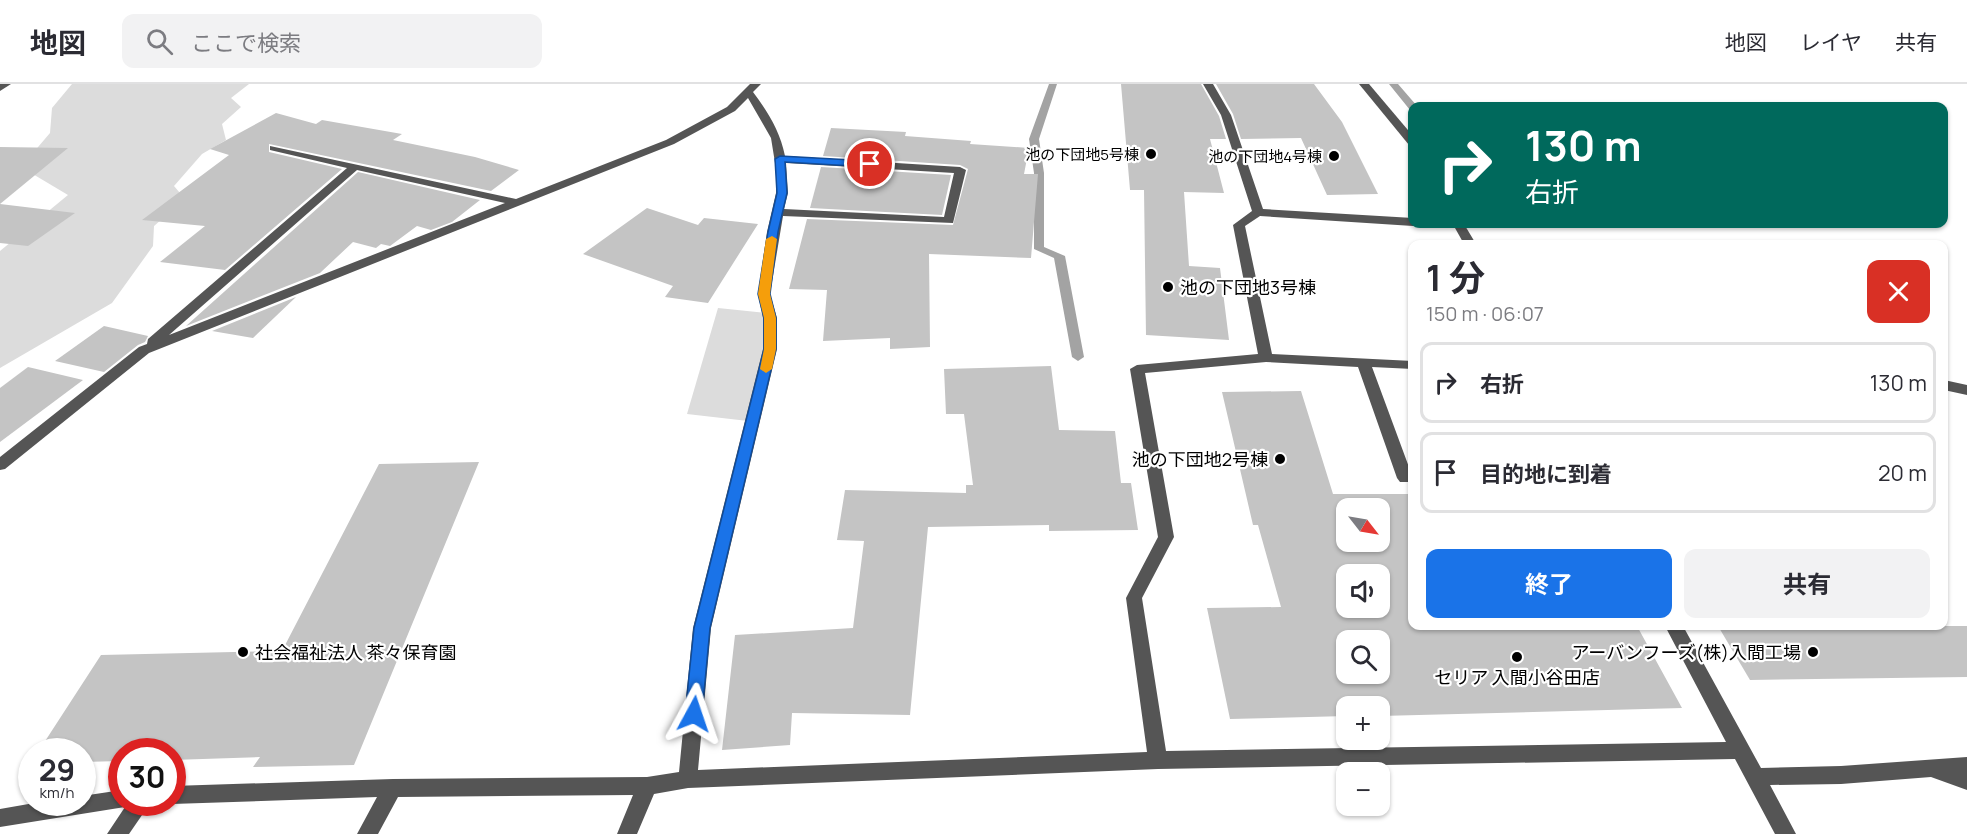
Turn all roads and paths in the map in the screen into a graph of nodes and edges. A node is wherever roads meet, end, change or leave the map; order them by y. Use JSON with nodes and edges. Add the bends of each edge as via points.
{"nodes":[{"id":1,"x":6,"y":84,"type":"edge"},
{"id":2,"x":1208,"y":84,"type":"edge"},
{"id":3,"x":1364,"y":84,"type":"edge"},
{"id":4,"x":0,"y":88,"type":"edge"},
{"id":5,"x":753,"y":89,"type":"edge"},
{"id":6,"x":1408,"y":135,"type":"edge"},
{"id":7,"x":274,"y":148,"type":"dead end"},
{"id":8,"x":780,"y":159,"type":"junction"},
{"id":9,"x":354,"y":167,"type":"junction"},
{"id":10,"x":520,"y":203,"type":"junction"},
{"id":11,"x":778,"y":212,"type":"junction"},
{"id":12,"x":1258,"y":212,"type":"junction"},
{"id":13,"x":1408,"y":222,"type":"edge"},
{"id":14,"x":144,"y":350,"type":"junction"},
{"id":15,"x":1266,"y":358,"type":"junction"},
{"id":16,"x":1364,"y":363,"type":"junction"},
{"id":17,"x":1408,"y":365,"type":"edge"},
{"id":18,"x":1948,"y":386,"type":"edge"},
{"id":19,"x":1967,"y":390,"type":"edge"},
{"id":20,"x":0,"y":465,"type":"edge"},
{"id":21,"x":1405,"y":478,"type":"dead end"},
{"id":22,"x":1676,"y":630,"type":"edge"},
{"id":23,"x":1740,"y":750,"type":"junction"},
{"id":24,"x":1158,"y":760,"type":"junction"},
{"id":25,"x":1967,"y":766,"type":"edge"},
{"id":26,"x":1929,"y":769,"type":"junction"},
{"id":27,"x":1754,"y":777,"type":"junction"},
{"id":28,"x":688,"y":779,"type":"junction"},
{"id":29,"x":1967,"y":781,"type":"edge"},
{"id":30,"x":647,"y":786,"type":"junction"},
{"id":31,"x":393,"y":788,"type":"junction"},
{"id":32,"x":186,"y":795,"type":"edge"},
{"id":33,"x":108,"y":801,"type":"edge"},
{"id":34,"x":130,"y":816,"type":"edge"},
{"id":35,"x":0,"y":818,"type":"edge"},
{"id":36,"x":117,"y":834,"type":"edge"},
{"id":37,"x":367,"y":834,"type":"edge"},
{"id":38,"x":627,"y":834,"type":"edge"},
{"id":39,"x":1786,"y":834,"type":"edge"}],
"edges":[{"from":1,"to":4,"type":"street"},
{"from":2,"to":12,"type":"street","via":[[1226,115]]},
{"from":3,"to":6,"type":"street"},
{"from":5,"to":8,"type":"street","via":[[776,138]]},
{"from":5,"to":10,"type":"street","via":[[713,121]]},
{"from":7,"to":9,"type":"street"},
{"from":8,"to":11,"type":"street","via":[[782,193]]},
{"from":8,"to":11,"type":"street","via":[[960,170],[949,221]]},
{"from":9,"to":10,"type":"street"},
{"from":9,"to":14,"type":"street"},
{"from":10,"to":14,"type":"street"},
{"from":11,"to":28,"type":"street","via":[[764,294],[770,318],[770,349],[702,628]]},
{"from":12,"to":13,"type":"street"},
{"from":12,"to":15,"type":"street","via":[[1239,225]]},
{"from":14,"to":20,"type":"street"},
{"from":15,"to":16,"type":"street"},
{"from":15,"to":24,"type":"street","via":[[1137,369],[1166,537],[1134,598]]},
{"from":16,"to":17,"type":"street"},
{"from":16,"to":21,"type":"street"},
{"from":18,"to":19,"type":"street"},
{"from":22,"to":23,"type":"street"},
{"from":23,"to":24,"type":"street"},
{"from":23,"to":27,"type":"street"},
{"from":24,"to":28,"type":"street"},
{"from":25,"to":26,"type":"street"},
{"from":26,"to":27,"type":"street"},
{"from":26,"to":29,"type":"street"},
{"from":27,"to":39,"type":"street"},
{"from":28,"to":30,"type":"street"},
{"from":30,"to":31,"type":"street"},
{"from":30,"to":38,"type":"street"},
{"from":31,"to":32,"type":"street"},
{"from":31,"to":37,"type":"street"},
{"from":33,"to":35,"type":"street"},
{"from":34,"to":36,"type":"street"}]}
